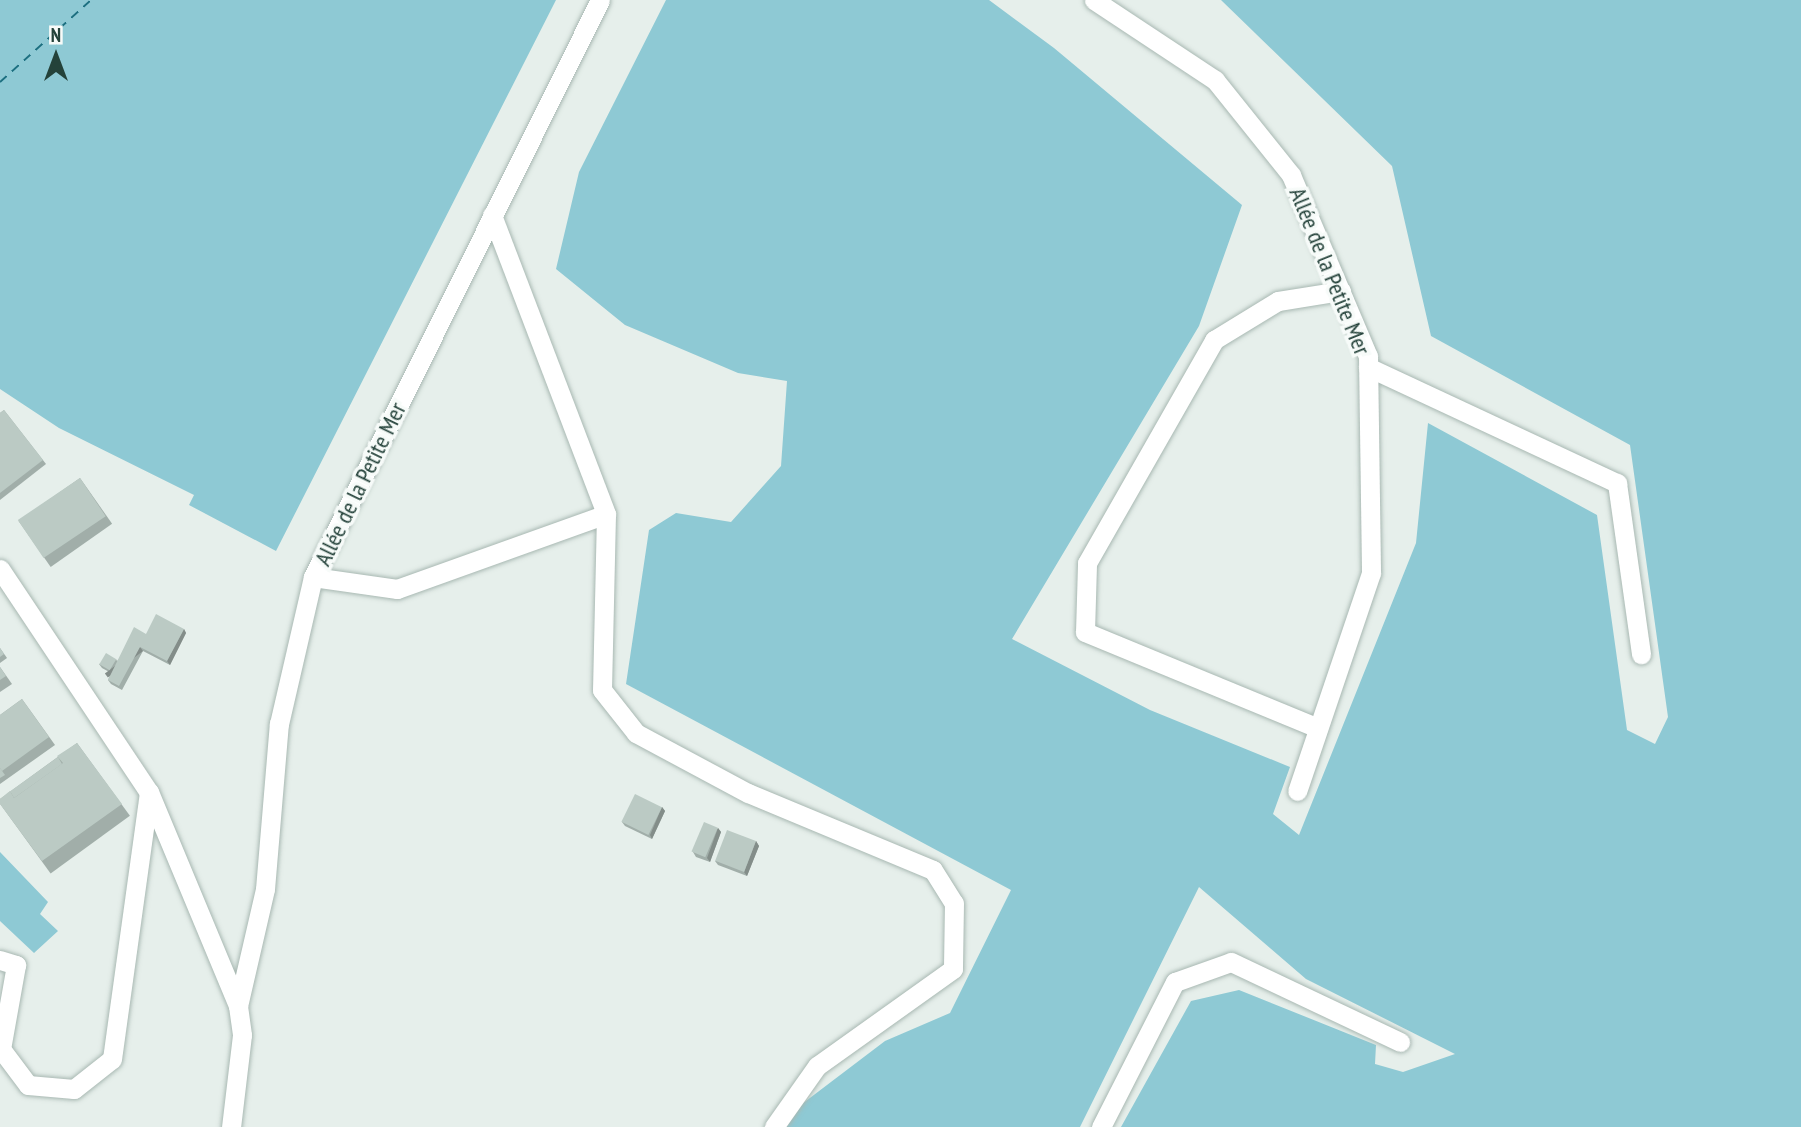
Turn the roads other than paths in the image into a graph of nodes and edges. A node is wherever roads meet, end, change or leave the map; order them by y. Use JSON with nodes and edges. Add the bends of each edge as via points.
{"nodes":[{"id":1,"x":600,"y":0,"type":"edge"},
{"id":2,"x":1094,"y":0,"type":"edge"},
{"id":3,"x":492,"y":215,"type":"junction"},
{"id":4,"x":1341,"y":291,"type":"junction"},
{"id":5,"x":1368,"y":366,"type":"junction"},
{"id":6,"x":606,"y":514,"type":"junction"},
{"id":7,"x":0,"y":569,"type":"edge"},
{"id":8,"x":313,"y":577,"type":"junction"},
{"id":9,"x":1641,"y":654,"type":"dead end"},
{"id":10,"x":1318,"y":728,"type":"junction"},
{"id":11,"x":1297,"y":790,"type":"dead end"},
{"id":12,"x":149,"y":792,"type":"junction"},
{"id":13,"x":0,"y":960,"type":"edge"},
{"id":14,"x":239,"y":1006,"type":"junction"},
{"id":15,"x":1400,"y":1042,"type":"dead end"},
{"id":16,"x":231,"y":1127,"type":"edge"},
{"id":17,"x":774,"y":1127,"type":"edge"},
{"id":18,"x":1101,"y":1127,"type":"edge"}],
"edges":[{"from":1,"to":3,"type":"lane","name":"Allée de la Petite Mer"},
{"from":2,"to":4,"type":"lane","name":"Allée de la Petite Mer","via":[[1215,80],[1292,175]]},
{"from":3,"to":6,"type":"lane"},
{"from":3,"to":8,"type":"lane","name":"Allée de la Petite Mer"},
{"from":4,"to":5,"type":"lane","name":"Allée de la Petite Mer"},
{"from":4,"to":10,"type":"lane","via":[[1278,301],[1214,340],[1087,564],[1086,632]]},
{"from":5,"to":9,"type":"lane","via":[[1617,483]]},
{"from":5,"to":10,"type":"lane","name":"Allée de la Petite Mer","via":[[1371,573]]},
{"from":6,"to":8,"type":"lane","via":[[397,589]]},
{"from":6,"to":17,"type":"lane","via":[[602,690],[636,733],[748,793],[933,870],[954,903],[953,969],[817,1066]]},
{"from":7,"to":12,"type":"lane","name":"Allée de la Petite Mer"},
{"from":8,"to":14,"type":"lane","name":"Allée de la Petite Mer","via":[[279,724],[265,889]]},
{"from":10,"to":11,"type":"lane","name":"Allée de la Petite Mer"},
{"from":12,"to":13,"type":"lane","via":[[112,1059],[74,1089],[29,1085],[1,1049],[16,965]]},
{"from":12,"to":14,"type":"lane","name":"Allée de la Petite Mer"},
{"from":14,"to":16,"type":"lane","name":"Allée de la Petite Mer","via":[[242,1035]]},
{"from":15,"to":18,"type":"lane","via":[[1231,962],[1175,982]]}]}
